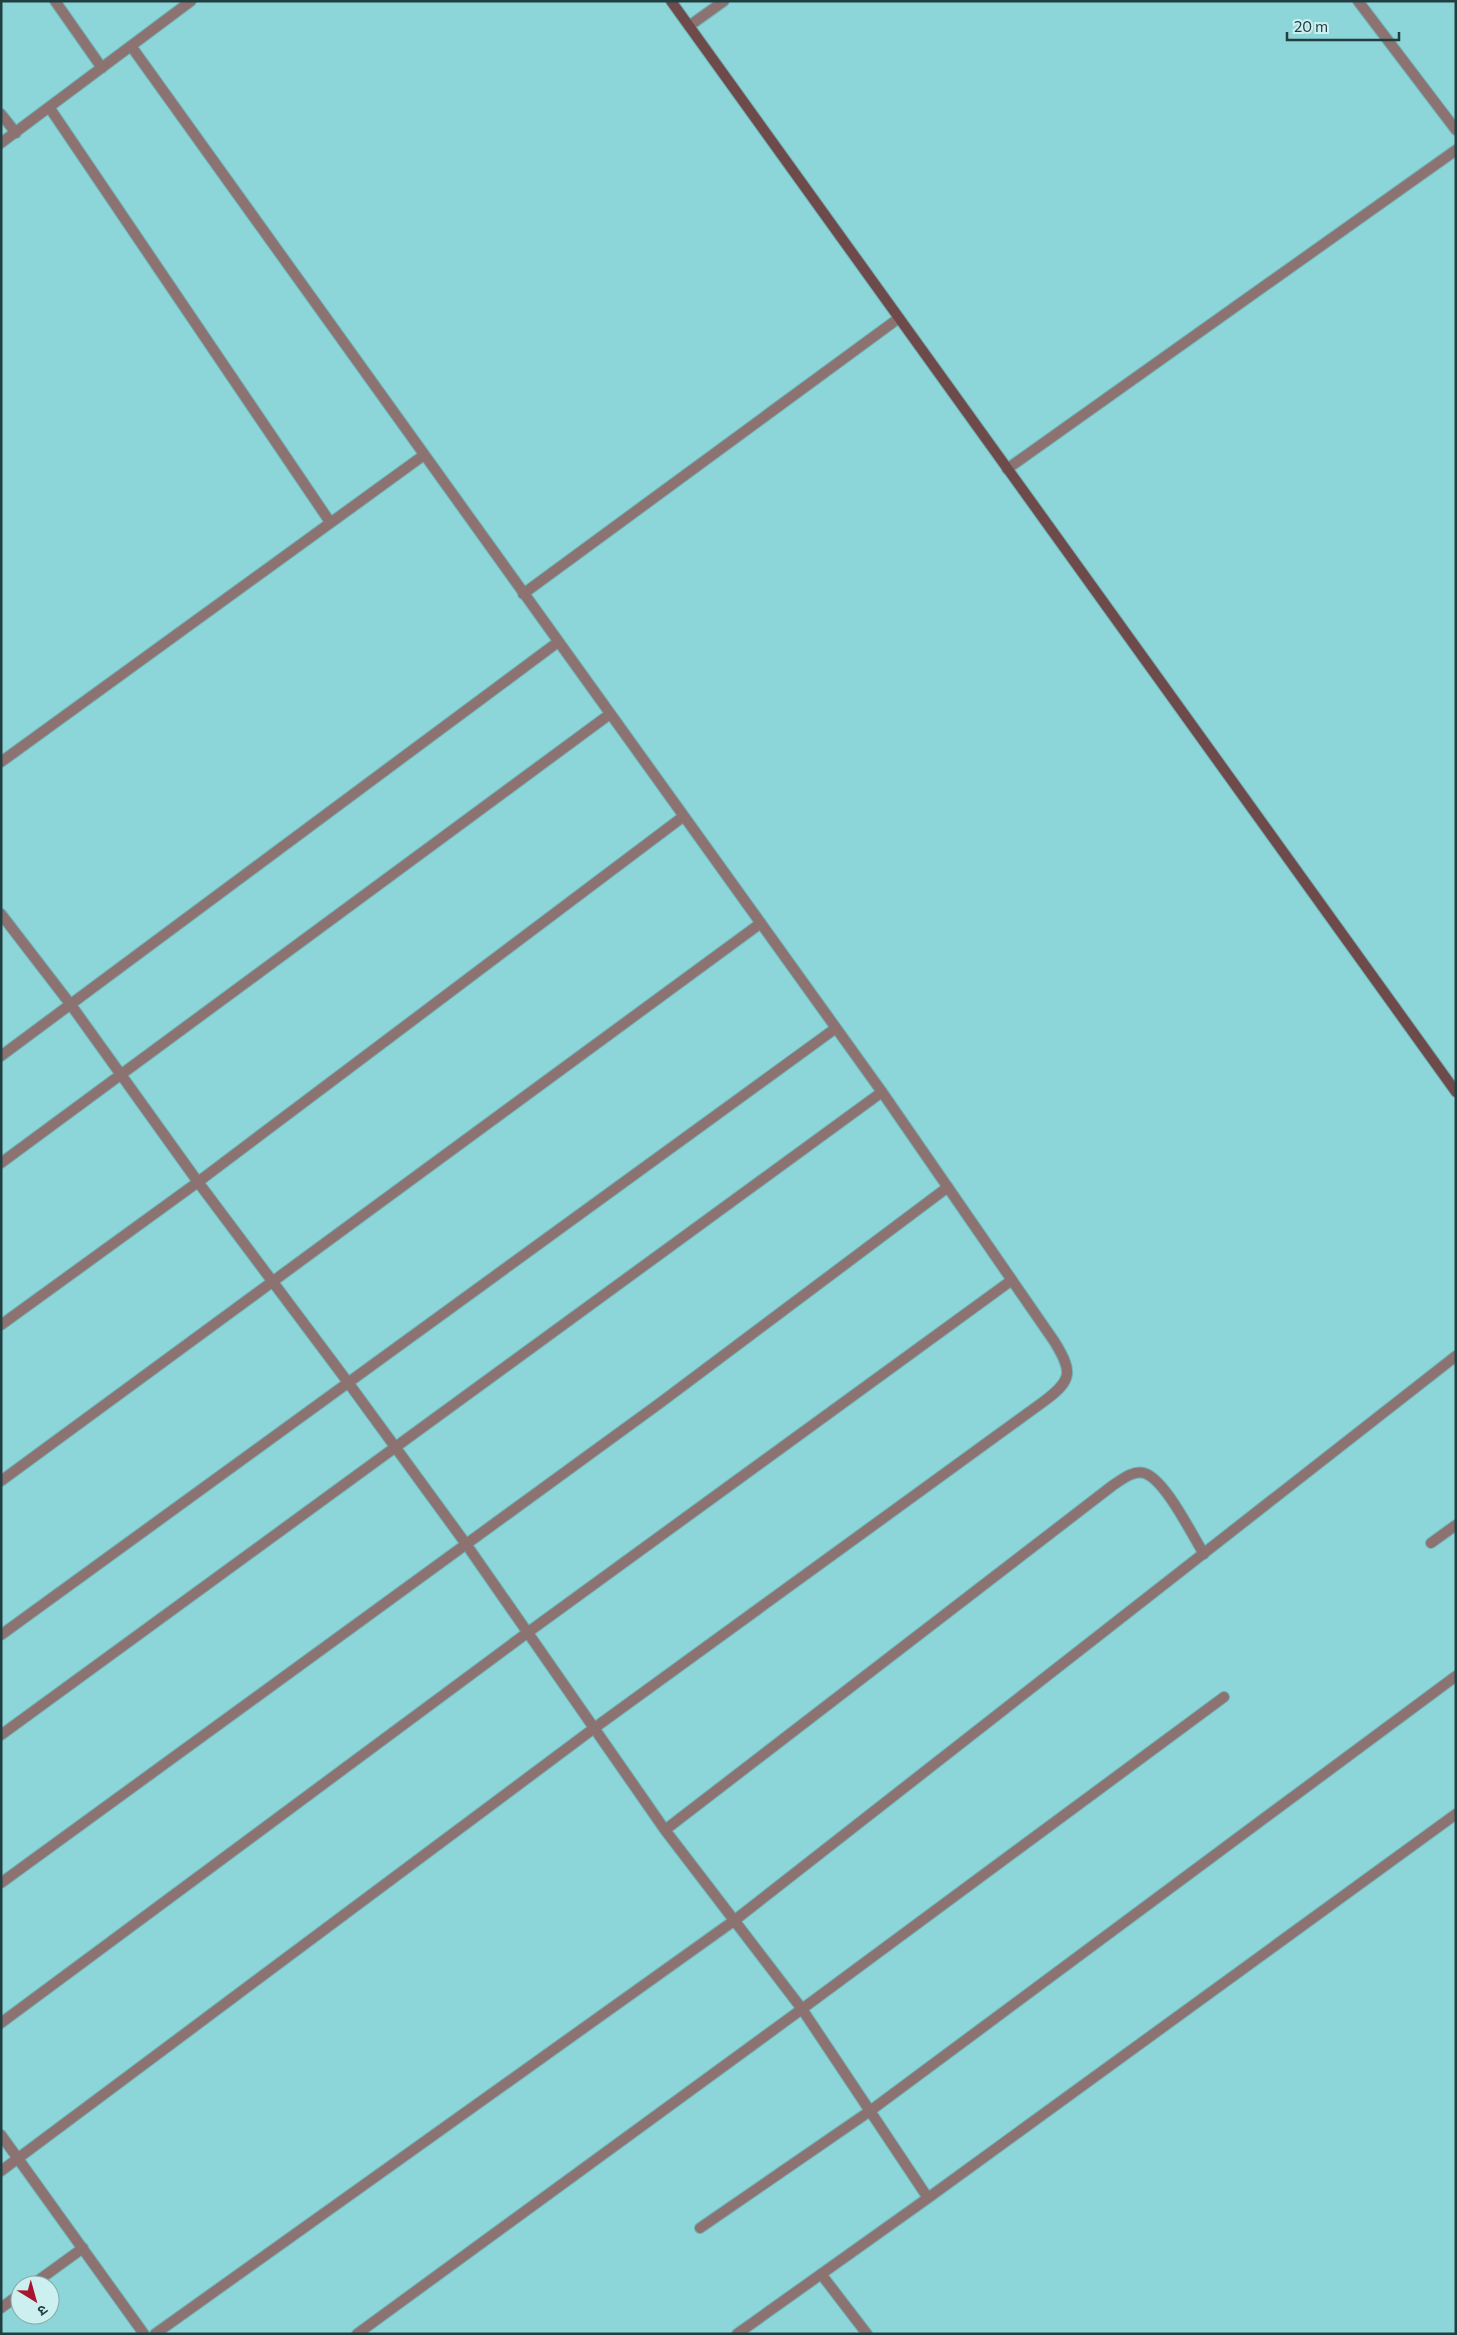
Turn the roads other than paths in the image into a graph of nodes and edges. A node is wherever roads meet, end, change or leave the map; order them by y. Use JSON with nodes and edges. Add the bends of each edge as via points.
{"nodes":[{"id":1,"x":55,"y":1,"type":"edge"},
{"id":2,"x":191,"y":1,"type":"edge"},
{"id":3,"x":671,"y":1,"type":"edge"},
{"id":4,"x":724,"y":1,"type":"edge"},
{"id":5,"x":1358,"y":1,"type":"edge"},
{"id":6,"x":689,"y":26,"type":"junction"},
{"id":7,"x":131,"y":46,"type":"junction"},
{"id":8,"x":102,"y":68,"type":"junction"},
{"id":9,"x":49,"y":108,"type":"junction"},
{"id":10,"x":1,"y":114,"type":"edge"},
{"id":11,"x":1456,"y":130,"type":"edge"},
{"id":12,"x":16,"y":133,"type":"junction"},
{"id":13,"x":1,"y":143,"type":"edge"},
{"id":14,"x":1456,"y":150,"type":"edge"},
{"id":15,"x":899,"y":318,"type":"junction"},
{"id":16,"x":424,"y":455,"type":"junction"},
{"id":17,"x":1007,"y":469,"type":"junction"},
{"id":18,"x":330,"y":522,"type":"junction"},
{"id":19,"x":524,"y":594,"type":"junction"},
{"id":20,"x":558,"y":642,"type":"junction"},
{"id":21,"x":610,"y":714,"type":"junction"},
{"id":22,"x":1,"y":762,"type":"edge"},
{"id":23,"x":684,"y":816,"type":"junction"},
{"id":24,"x":1,"y":914,"type":"edge"},
{"id":25,"x":761,"y":924,"type":"junction"},
{"id":26,"x":71,"y":1005,"type":"junction"},
{"id":27,"x":836,"y":1028,"type":"junction"},
{"id":28,"x":1,"y":1056,"type":"edge"},
{"id":29,"x":121,"y":1076,"type":"junction"},
{"id":30,"x":882,"y":1092,"type":"junction"},
{"id":31,"x":1456,"y":1092,"type":"edge"},
{"id":32,"x":1,"y":1163,"type":"edge"},
{"id":33,"x":198,"y":1182,"type":"junction"},
{"id":34,"x":948,"y":1187,"type":"junction"},
{"id":35,"x":1012,"y":1280,"type":"junction"},
{"id":36,"x":272,"y":1281,"type":"junction"},
{"id":37,"x":1,"y":1324,"type":"edge"},
{"id":38,"x":1456,"y":1356,"type":"edge"},
{"id":39,"x":347,"y":1381,"type":"junction"},
{"id":40,"x":396,"y":1449,"type":"junction"},
{"id":41,"x":1,"y":1481,"type":"edge"},
{"id":42,"x":1456,"y":1525,"type":"edge"},
{"id":43,"x":1431,"y":1543,"type":"dead end"},
{"id":44,"x":466,"y":1544,"type":"junction"},
{"id":45,"x":1204,"y":1554,"type":"junction"},
{"id":46,"x":527,"y":1633,"type":"junction"},
{"id":47,"x":1,"y":1635,"type":"edge"},
{"id":48,"x":1456,"y":1676,"type":"edge"},
{"id":49,"x":1224,"y":1696,"type":"dead end"},
{"id":50,"x":593,"y":1729,"type":"junction"},
{"id":51,"x":1,"y":1735,"type":"edge"},
{"id":52,"x":1456,"y":1814,"type":"edge"},
{"id":53,"x":665,"y":1830,"type":"junction"},
{"id":54,"x":1,"y":1883,"type":"edge"},
{"id":55,"x":735,"y":1920,"type":"junction"},
{"id":56,"x":802,"y":2009,"type":"junction"},
{"id":57,"x":1,"y":2023,"type":"edge"},
{"id":58,"x":870,"y":2111,"type":"junction"},
{"id":59,"x":1,"y":2135,"type":"edge"},
{"id":60,"x":19,"y":2159,"type":"junction"},
{"id":61,"x":1,"y":2171,"type":"edge"},
{"id":62,"x":928,"y":2198,"type":"junction"},
{"id":63,"x":700,"y":2228,"type":"dead end"},
{"id":64,"x":83,"y":2248,"type":"junction"},
{"id":65,"x":821,"y":2274,"type":"junction"},
{"id":66,"x":46,"y":2275,"type":"edge"},
{"id":67,"x":144,"y":2334,"type":"edge"},
{"id":68,"x":155,"y":2334,"type":"edge"},
{"id":69,"x":356,"y":2334,"type":"edge"},
{"id":70,"x":737,"y":2334,"type":"edge"},
{"id":71,"x":867,"y":2334,"type":"edge"}],
"edges":[{"from":1,"to":8,"type":"street"},
{"from":2,"to":7,"type":"street"},
{"from":3,"to":6,"type":"street"},
{"from":4,"to":6,"type":"street"},
{"from":5,"to":11,"type":"street"},
{"from":6,"to":15,"type":"street"},
{"from":7,"to":8,"type":"street"},
{"from":7,"to":16,"type":"street"},
{"from":8,"to":9,"type":"street"},
{"from":9,"to":12,"type":"street"},
{"from":9,"to":18,"type":"street"},
{"from":10,"to":12,"type":"street"},
{"from":12,"to":13,"type":"street"},
{"from":14,"to":17,"type":"street"},
{"from":15,"to":17,"type":"street"},
{"from":15,"to":19,"type":"street"},
{"from":16,"to":18,"type":"street"},
{"from":16,"to":19,"type":"street"},
{"from":17,"to":31,"type":"street"},
{"from":18,"to":22,"type":"street"},
{"from":19,"to":20,"type":"street"},
{"from":20,"to":21,"type":"street"},
{"from":20,"to":26,"type":"street"},
{"from":21,"to":23,"type":"street"},
{"from":21,"to":29,"type":"street"},
{"from":23,"to":25,"type":"street"},
{"from":23,"to":33,"type":"street"},
{"from":24,"to":26,"type":"street"},
{"from":25,"to":27,"type":"street"},
{"from":25,"to":36,"type":"street"},
{"from":26,"to":28,"type":"street"},
{"from":26,"to":29,"type":"street"},
{"from":27,"to":30,"type":"street"},
{"from":27,"to":39,"type":"street"},
{"from":29,"to":32,"type":"street"},
{"from":29,"to":33,"type":"street"},
{"from":30,"to":34,"type":"street"},
{"from":30,"to":40,"type":"street","via":[[653,1257]]},
{"from":33,"to":36,"type":"street"},
{"from":33,"to":37,"type":"street"},
{"from":34,"to":35,"type":"street"},
{"from":34,"to":44,"type":"street"},
{"from":35,"to":46,"type":"street"},
{"from":35,"to":50,"type":"street","via":[[1068,1363],[1067,1376],[1059,1390]]},
{"from":36,"to":39,"type":"street"},
{"from":36,"to":41,"type":"street"},
{"from":38,"to":45,"type":"street"},
{"from":39,"to":40,"type":"street"},
{"from":39,"to":47,"type":"street"},
{"from":40,"to":44,"type":"street"},
{"from":40,"to":51,"type":"street"},
{"from":42,"to":43,"type":"street"},
{"from":44,"to":46,"type":"street"},
{"from":44,"to":54,"type":"street"},
{"from":45,"to":53,"type":"street","via":[[1154,1478],[1143,1473],[1130,1475]]},
{"from":45,"to":55,"type":"street"},
{"from":46,"to":50,"type":"street"},
{"from":46,"to":57,"type":"street"},
{"from":48,"to":58,"type":"street"},
{"from":49,"to":56,"type":"street"},
{"from":50,"to":53,"type":"street"},
{"from":50,"to":60,"type":"street"},
{"from":52,"to":62,"type":"street"},
{"from":53,"to":55,"type":"street"},
{"from":55,"to":56,"type":"street"},
{"from":55,"to":68,"type":"street"},
{"from":56,"to":58,"type":"street"},
{"from":56,"to":69,"type":"street"},
{"from":58,"to":62,"type":"street"},
{"from":58,"to":63,"type":"street"},
{"from":59,"to":60,"type":"street"},
{"from":60,"to":61,"type":"street"},
{"from":60,"to":64,"type":"street"},
{"from":62,"to":65,"type":"street"},
{"from":64,"to":66,"type":"street"},
{"from":64,"to":67,"type":"street"},
{"from":65,"to":70,"type":"street"},
{"from":65,"to":71,"type":"street"}]}
